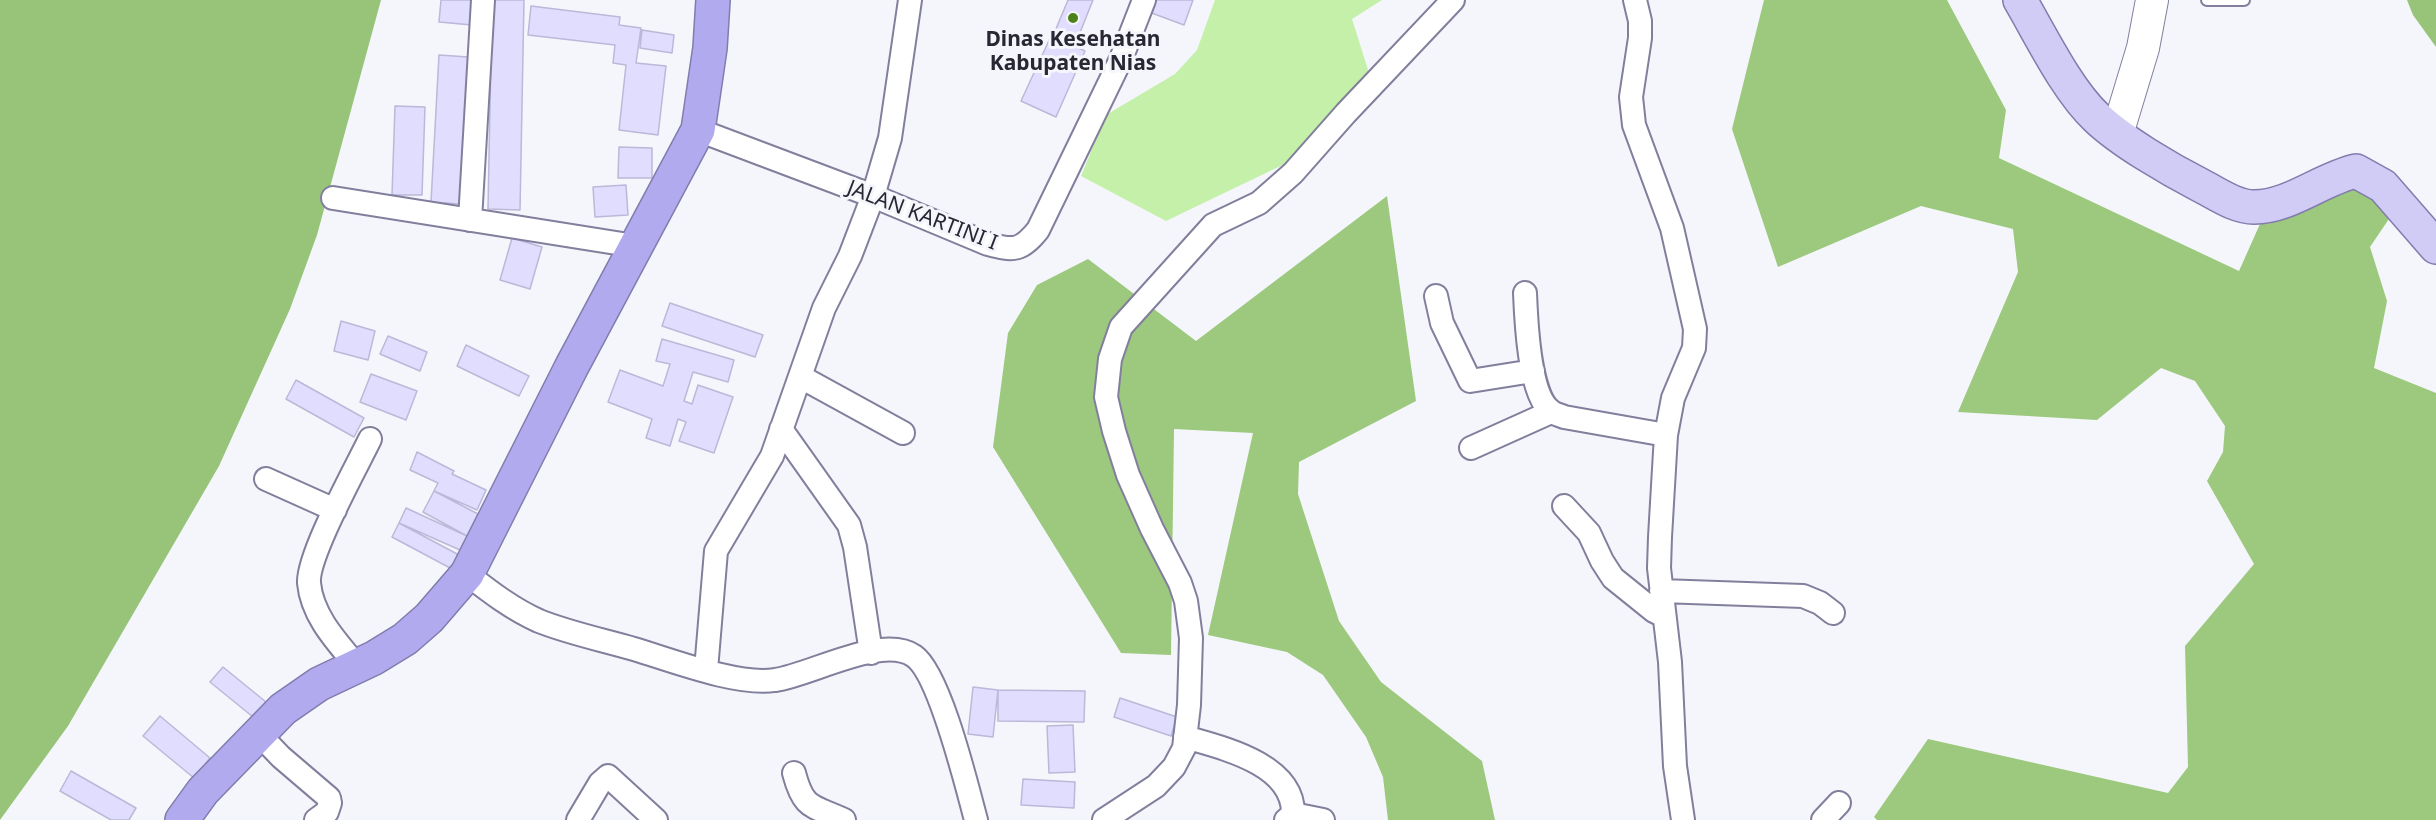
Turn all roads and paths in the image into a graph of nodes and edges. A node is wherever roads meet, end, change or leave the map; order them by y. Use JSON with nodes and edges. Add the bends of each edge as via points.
{"nodes":[{"id":1,"x":483,"y":0,"type":"edge"},
{"id":2,"x":713,"y":0,"type":"edge"},
{"id":3,"x":910,"y":0,"type":"edge"},
{"id":4,"x":1144,"y":0,"type":"edge"},
{"id":5,"x":1453,"y":0,"type":"edge"},
{"id":6,"x":1635,"y":0,"type":"edge"},
{"id":7,"x":2020,"y":0,"type":"edge"},
{"id":8,"x":2152,"y":0,"type":"edge"},
{"id":9,"x":2207,"y":0,"type":"edge"},
{"id":10,"x":2244,"y":0,"type":"edge"},
{"id":11,"x":698,"y":130,"type":"junction"},
{"id":12,"x":2117,"y":134,"type":"junction"},
{"id":13,"x":873,"y":196,"type":"junction"},
{"id":14,"x":333,"y":198,"type":"dead end"},
{"id":15,"x":470,"y":220,"type":"junction"},
{"id":16,"x":635,"y":246,"type":"junction"},
{"id":17,"x":2436,"y":247,"type":"edge"},
{"id":18,"x":1525,"y":293,"type":"dead end"},
{"id":19,"x":1437,"y":296,"type":"dead end"},
{"id":20,"x":1533,"y":371,"type":"junction"},
{"id":21,"x":801,"y":377,"type":"junction"},
{"id":22,"x":1551,"y":412,"type":"junction"},
{"id":23,"x":781,"y":429,"type":"junction"},
{"id":24,"x":903,"y":433,"type":"dead end"},
{"id":25,"x":1666,"y":435,"type":"junction"},
{"id":26,"x":370,"y":439,"type":"dead end"},
{"id":27,"x":1471,"y":448,"type":"dead end"},
{"id":28,"x":266,"y":479,"type":"dead end"},
{"id":29,"x":1564,"y":506,"type":"dead end"},
{"id":30,"x":335,"y":510,"type":"junction"},
{"id":31,"x":467,"y":574,"type":"junction"},
{"id":32,"x":1661,"y":591,"type":"junction"},
{"id":33,"x":1833,"y":613,"type":"dead end"},
{"id":34,"x":1664,"y":616,"type":"junction"},
{"id":35,"x":871,"y":652,"type":"junction"},
{"id":36,"x":357,"y":666,"type":"junction"},
{"id":37,"x":706,"y":670,"type":"junction"},
{"id":38,"x":258,"y":733,"type":"junction"},
{"id":39,"x":1185,"y":737,"type":"junction"},
{"id":40,"x":794,"y":773,"type":"dead end"},
{"id":41,"x":1839,"y":803,"type":"dead end"},
{"id":42,"x":1289,"y":817,"type":"edge"},
{"id":43,"x":182,"y":820,"type":"edge"},
{"id":44,"x":316,"y":820,"type":"edge"},
{"id":45,"x":578,"y":820,"type":"edge"},
{"id":46,"x":656,"y":820,"type":"edge"},
{"id":47,"x":844,"y":820,"type":"edge"},
{"id":48,"x":976,"y":820,"type":"edge"},
{"id":49,"x":1104,"y":820,"type":"edge"},
{"id":50,"x":1323,"y":820,"type":"edge"},
{"id":51,"x":1683,"y":820,"type":"edge"},
{"id":52,"x":1823,"y":820,"type":"edge"}],
"edges":[{"from":1,"to":15,"type":"street"},
{"from":2,"to":11,"type":"highway"},
{"from":3,"to":13,"type":"street","via":[[890,138]]},
{"from":4,"to":13,"type":"street","name":"JALAN KARTINI I","via":[[1116,70],[1038,230],[1028,243],[1006,249],[988,244]]},
{"from":5,"to":39,"type":"street","via":[[1293,173],[1259,203],[1213,225],[1121,327],[1110,359],[1106,397],[1128,475],[1186,600],[1191,638]]},
{"from":6,"to":25,"type":"street","via":[[1640,29],[1631,97],[1634,125],[1672,228],[1695,329],[1694,348],[1673,398]]},
{"from":7,"to":12,"type":"main road","via":[[2070,83],[2096,117]]},
{"from":8,"to":12,"type":"street","via":[[2141,58]]},
{"from":9,"to":10,"type":"lane"},
{"from":11,"to":13,"type":"street","name":"JALAN KARTINI I"},
{"from":11,"to":16,"type":"highway"},
{"from":12,"to":17,"type":"main road","via":[[2190,180],[2251,207],[2268,206],[2355,171],[2383,186]]},
{"from":13,"to":21,"type":"street","via":[[824,308]]},
{"from":14,"to":15,"type":"street"},
{"from":15,"to":16,"type":"street"},
{"from":16,"to":31,"type":"highway"},
{"from":18,"to":20,"type":"street","via":[[1526,338]]},
{"from":19,"to":20,"type":"street","via":[[1442,323],[1470,381]]},
{"from":20,"to":22,"type":"street"},
{"from":21,"to":23,"type":"street"},
{"from":21,"to":24,"type":"street"},
{"from":22,"to":25,"type":"street"},
{"from":22,"to":27,"type":"street"},
{"from":23,"to":35,"type":"street","via":[[849,525]]},
{"from":23,"to":37,"type":"street","via":[[772,456],[716,551]]},
{"from":25,"to":32,"type":"street"},
{"from":26,"to":30,"type":"street"},
{"from":28,"to":30,"type":"street"},
{"from":29,"to":34,"type":"street","via":[[1589,533],[1613,578]]},
{"from":30,"to":36,"type":"street","via":[[309,571],[309,585],[326,629]]},
{"from":31,"to":36,"type":"highway","via":[[405,639]]},
{"from":31,"to":37,"type":"street","via":[[539,621]]},
{"from":32,"to":33,"type":"street","via":[[1803,596]]},
{"from":32,"to":34,"type":"street"},
{"from":34,"to":51,"type":"street"},
{"from":35,"to":37,"type":"street","via":[[775,680],[755,681]]},
{"from":35,"to":48,"type":"street","via":[[912,654],[933,681]]},
{"from":36,"to":38,"type":"highway","via":[[302,695]]},
{"from":38,"to":43,"type":"highway"},
{"from":38,"to":44,"type":"street","via":[[329,798],[327,812]]},
{"from":39,"to":42,"type":"street","via":[[1263,765],[1288,792],[1293,806]]},
{"from":39,"to":49,"type":"street","via":[[1174,767],[1156,786]]},
{"from":40,"to":47,"type":"street","via":[[798,789],[810,806]]},
{"from":41,"to":52,"type":"street"},
{"from":42,"to":50,"type":"street"},
{"from":45,"to":46,"type":"street","via":[[608,776]]}]}
